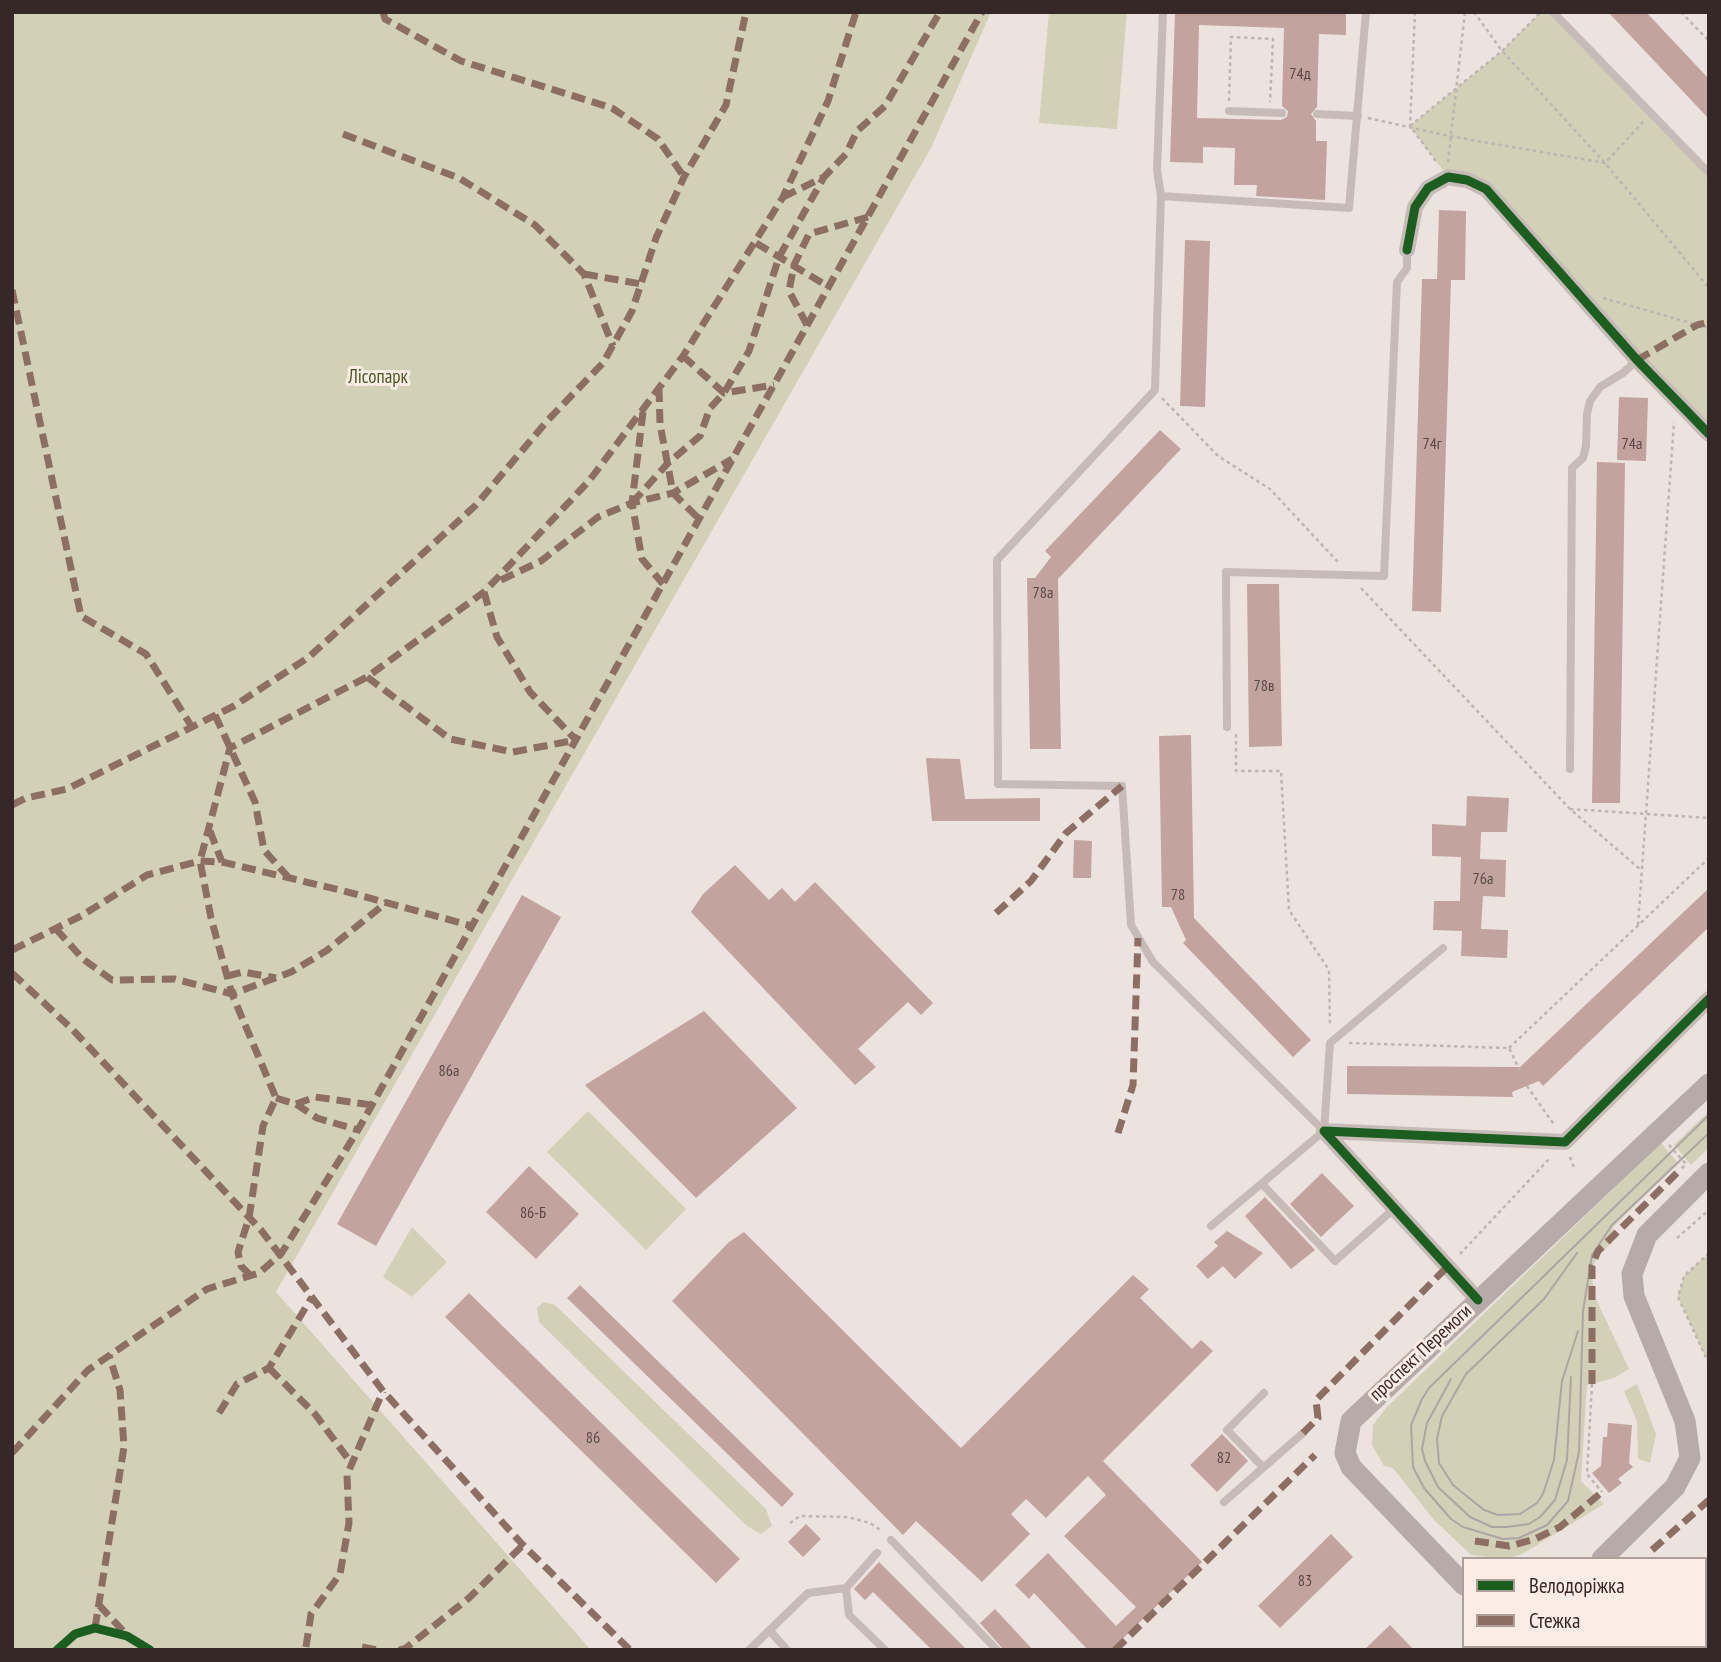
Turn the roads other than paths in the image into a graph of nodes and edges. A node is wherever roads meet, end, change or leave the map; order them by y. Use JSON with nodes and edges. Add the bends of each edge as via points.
{"nodes":[{"id":1,"x":1163,"y":12,"type":"edge"},
{"id":2,"x":1366,"y":12,"type":"edge"},
{"id":3,"x":1553,"y":12,"type":"edge"},
{"id":4,"x":1229,"y":111,"type":"road end"},
{"id":5,"x":1282,"y":113,"type":"dead end"},
{"id":6,"x":1317,"y":114,"type":"dead end"},
{"id":7,"x":1358,"y":116,"type":"junction"},
{"id":8,"x":1709,"y":173,"type":"edge"},
{"id":9,"x":1161,"y":196,"type":"junction"},
{"id":10,"x":1407,"y":250,"type":"joint"},
{"id":11,"x":1637,"y":360,"type":"junction"},
{"id":12,"x":1709,"y":434,"type":"edge"},
{"id":13,"x":1227,"y":727,"type":"dead end"},
{"id":14,"x":1570,"y":769,"type":"dead end"},
{"id":15,"x":1443,"y":948,"type":"dead end"},
{"id":16,"x":1709,"y":999,"type":"edge"},
{"id":17,"x":1709,"y":1084,"type":"edge"},
{"id":18,"x":1324,"y":1131,"type":"junction"},
{"id":19,"x":1709,"y":1173,"type":"edge"},
{"id":20,"x":1262,"y":1184,"type":"junction"},
{"id":21,"x":1395,"y":1208,"type":"junction"},
{"id":22,"x":1211,"y":1226,"type":"dead end"},
{"id":23,"x":1478,"y":1300,"type":"junction"},
{"id":24,"x":1264,"y":1393,"type":"dead end"},
{"id":25,"x":1303,"y":1433,"type":"dead end"},
{"id":26,"x":1263,"y":1468,"type":"junction"},
{"id":27,"x":1224,"y":1503,"type":"dead end"},
{"id":28,"x":891,"y":1540,"type":"road end"},
{"id":29,"x":877,"y":1553,"type":"dead end"},
{"id":30,"x":1604,"y":1557,"type":"edge"},
{"id":31,"x":1462,"y":1583,"type":"edge"},
{"id":32,"x":846,"y":1588,"type":"junction"},
{"id":33,"x":770,"y":1631,"type":"junction"},
{"id":34,"x":749,"y":1650,"type":"edge"},
{"id":35,"x":787,"y":1650,"type":"edge"},
{"id":36,"x":885,"y":1650,"type":"edge"},
{"id":37,"x":997,"y":1650,"type":"edge"}],
"edges":[{"from":1,"to":9,"type":"lane","via":[[1157,170]]},
{"from":2,"to":7,"type":"lane"},
{"from":3,"to":8,"type":"lane"},
{"from":4,"to":5,"type":"lane"},
{"from":6,"to":7,"type":"lane"},
{"from":7,"to":9,"type":"lane","via":[[1349,208]]},
{"from":9,"to":18,"type":"lane","via":[[1155,390],[997,560],[998,784],[1122,786],[1131,925],[1153,962]]},
{"from":10,"to":11,"type":"street","via":[[1415,207],[1428,188],[1448,177],[1486,189]]},
{"from":10,"to":13,"type":"lane","via":[[1407,268],[1397,282],[1384,576],[1226,572]]},
{"from":11,"to":12,"type":"street"},
{"from":11,"to":14,"type":"lane","via":[[1600,387],[1590,401],[1583,458],[1572,467]]},
{"from":15,"to":18,"type":"lane","via":[[1330,1043]]},
{"from":16,"to":18,"type":"street","via":[[1565,1142]]},
{"from":17,"to":23,"type":"main road","name":"проспект Перемоги"},
{"from":18,"to":20,"type":"lane"},
{"from":18,"to":21,"type":"street"},
{"from":19,"to":30,"type":"main road","via":[[1647,1235],[1632,1273],[1634,1296],[1685,1421],[1690,1458],[1675,1487]]},
{"from":20,"to":21,"type":"lane","via":[[1335,1261]]},
{"from":20,"to":22,"type":"lane"},
{"from":21,"to":23,"type":"street"},
{"from":23,"to":31,"type":"main road","name":"проспект Перемоги","via":[[1361,1409],[1351,1421],[1345,1453],[1351,1467]]},
{"from":24,"to":26,"type":"lane","via":[[1227,1430]]},
{"from":25,"to":26,"type":"lane"},
{"from":26,"to":27,"type":"lane"},
{"from":28,"to":37,"type":"lane"},
{"from":29,"to":32,"type":"lane"},
{"from":32,"to":33,"type":"lane","via":[[808,1593]]},
{"from":32,"to":36,"type":"lane","via":[[849,1615]]},
{"from":33,"to":34,"type":"lane"},
{"from":33,"to":35,"type":"lane"}]}
